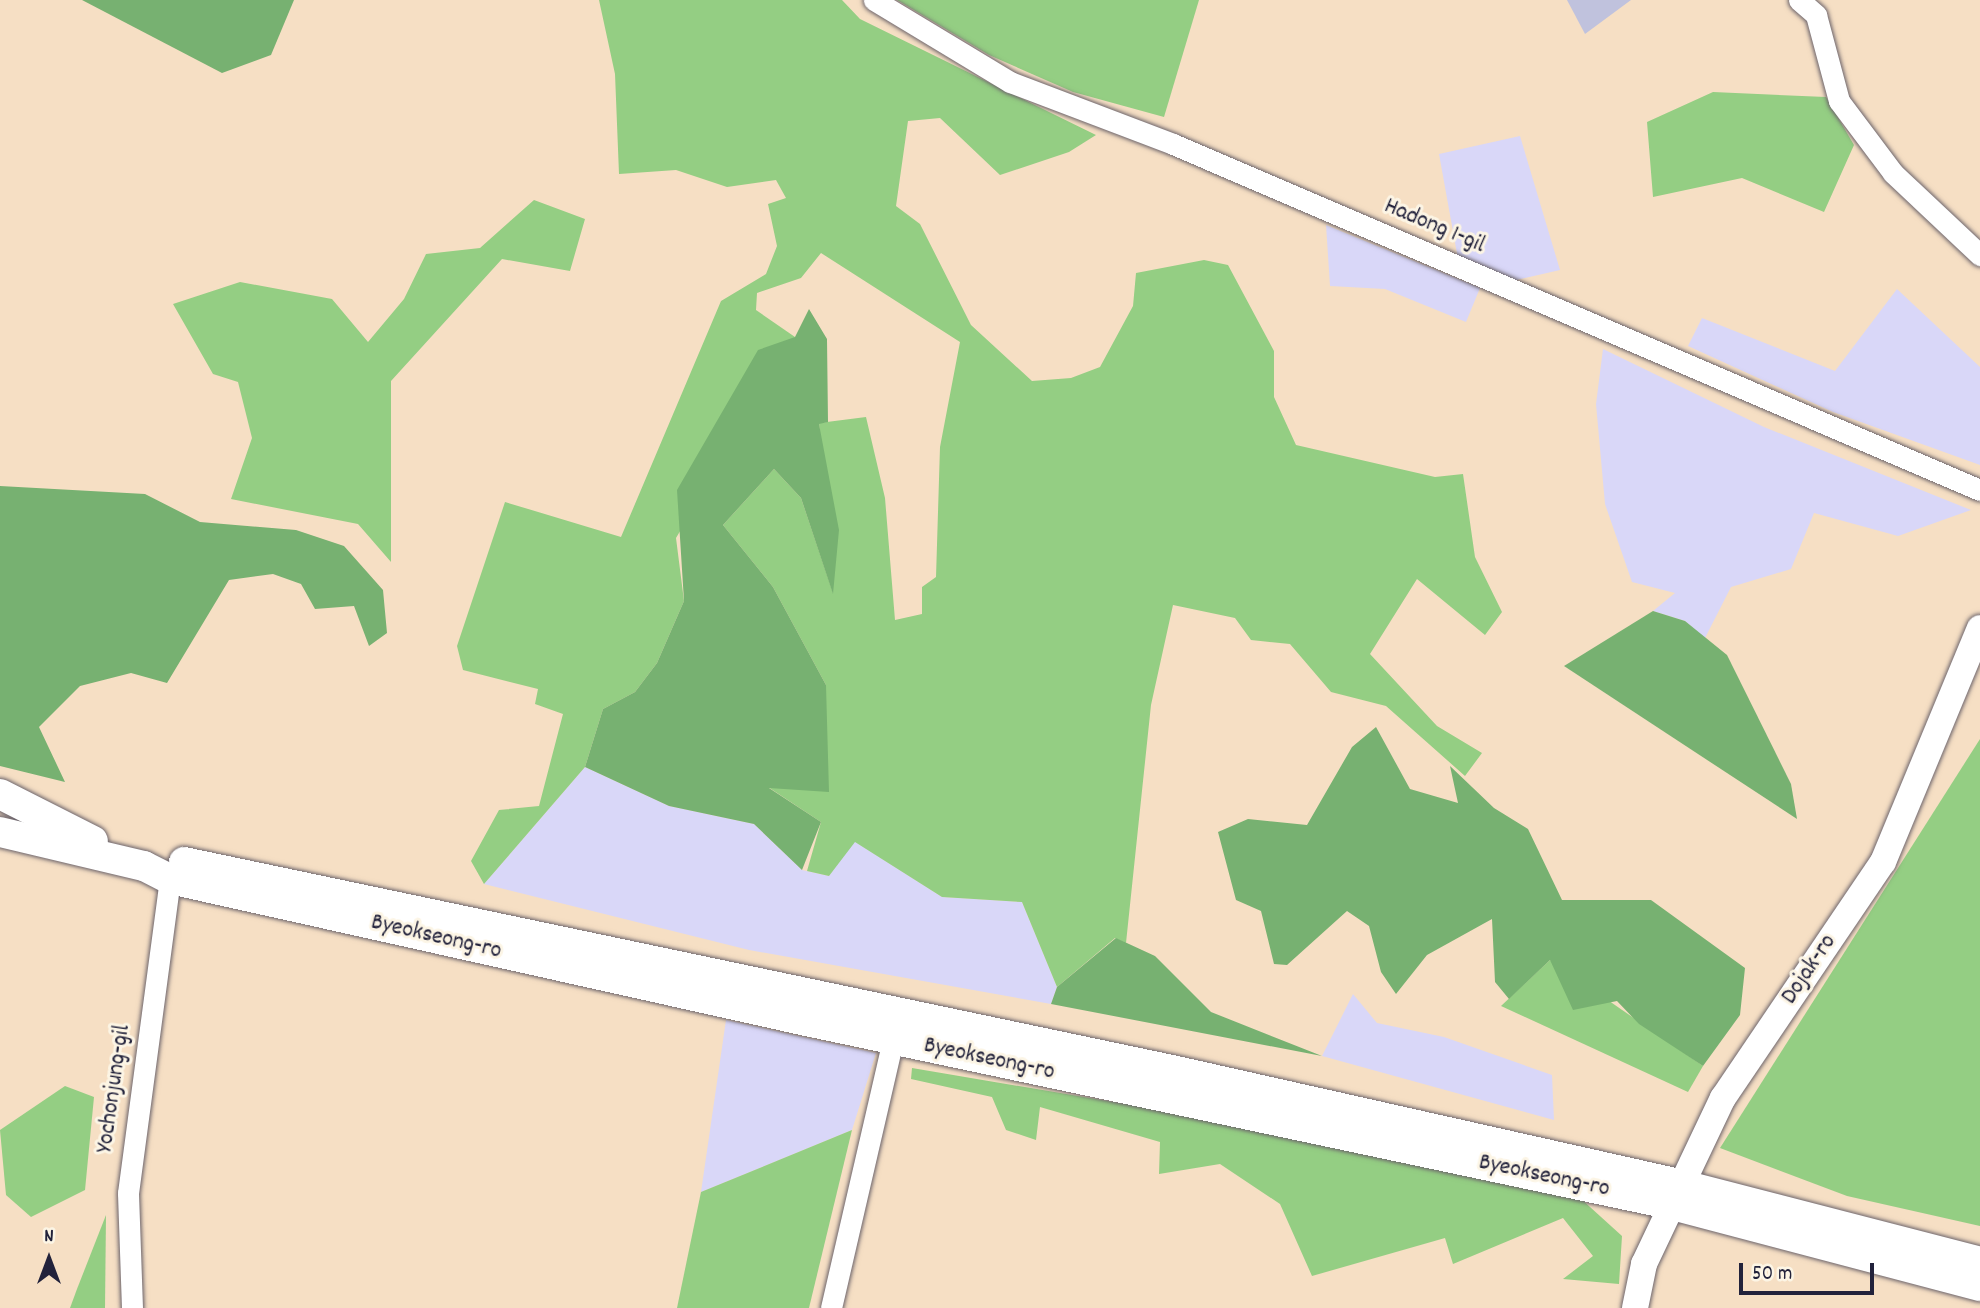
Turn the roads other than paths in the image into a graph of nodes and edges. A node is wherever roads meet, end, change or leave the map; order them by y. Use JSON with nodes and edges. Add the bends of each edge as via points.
{"nodes":[{"id":1,"x":874,"y":0,"type":"edge"},
{"id":2,"x":1798,"y":0,"type":"edge"},
{"id":3,"x":1980,"y":255,"type":"edge"},
{"id":4,"x":1980,"y":490,"type":"edge"},
{"id":5,"x":1980,"y":628,"type":"edge"},
{"id":6,"x":0,"y":794,"type":"edge"},
{"id":7,"x":0,"y":824,"type":"edge"},
{"id":8,"x":0,"y":832,"type":"edge"},
{"id":9,"x":103,"y":846,"type":"junction"},
{"id":10,"x":0,"y":849,"type":"edge"},
{"id":11,"x":157,"y":872,"type":"junction"},
{"id":12,"x":893,"y":1039,"type":"junction"},
{"id":13,"x":1674,"y":1194,"type":"junction"},
{"id":14,"x":1980,"y":1262,"type":"edge"},
{"id":15,"x":1980,"y":1286,"type":"edge"},
{"id":16,"x":132,"y":1308,"type":"edge"},
{"id":17,"x":831,"y":1308,"type":"edge"},
{"id":18,"x":1635,"y":1308,"type":"edge"}],
"edges":[{"from":1,"to":4,"type":"street","name":"Hadong 1-gil","via":[[1010,82],[1173,144]]},
{"from":2,"to":3,"type":"street","via":[[1816,15],[1839,101],[1893,173]]},
{"from":5,"to":13,"type":"street","name":"Dojak-ro","via":[[1883,862],[1723,1098]]},
{"from":6,"to":9,"type":"main road"},
{"from":7,"to":9,"type":"main road","name":"Byeokseong-ro"},
{"from":8,"to":11,"type":"main road","name":"Byeokseong-ro"},
{"from":9,"to":13,"type":"main road","name":"Byeokseong-ro","via":[[623,952]]},
{"from":10,"to":11,"type":"main road"},
{"from":11,"to":12,"type":"main road","name":"Byeokseong-ro"},
{"from":11,"to":16,"type":"street","name":"Yochonjung-gil","via":[[128,1193]]},
{"from":12,"to":13,"type":"main road","name":"Byeokseong-ro"},
{"from":12,"to":17,"type":"street"},
{"from":13,"to":14,"type":"main road","name":"Byeokseong-ro"},
{"from":13,"to":15,"type":"main road","name":"Byeokseong-ro"},
{"from":13,"to":18,"type":"street","name":"Dojak-ro","via":[[1644,1264]]}]}
